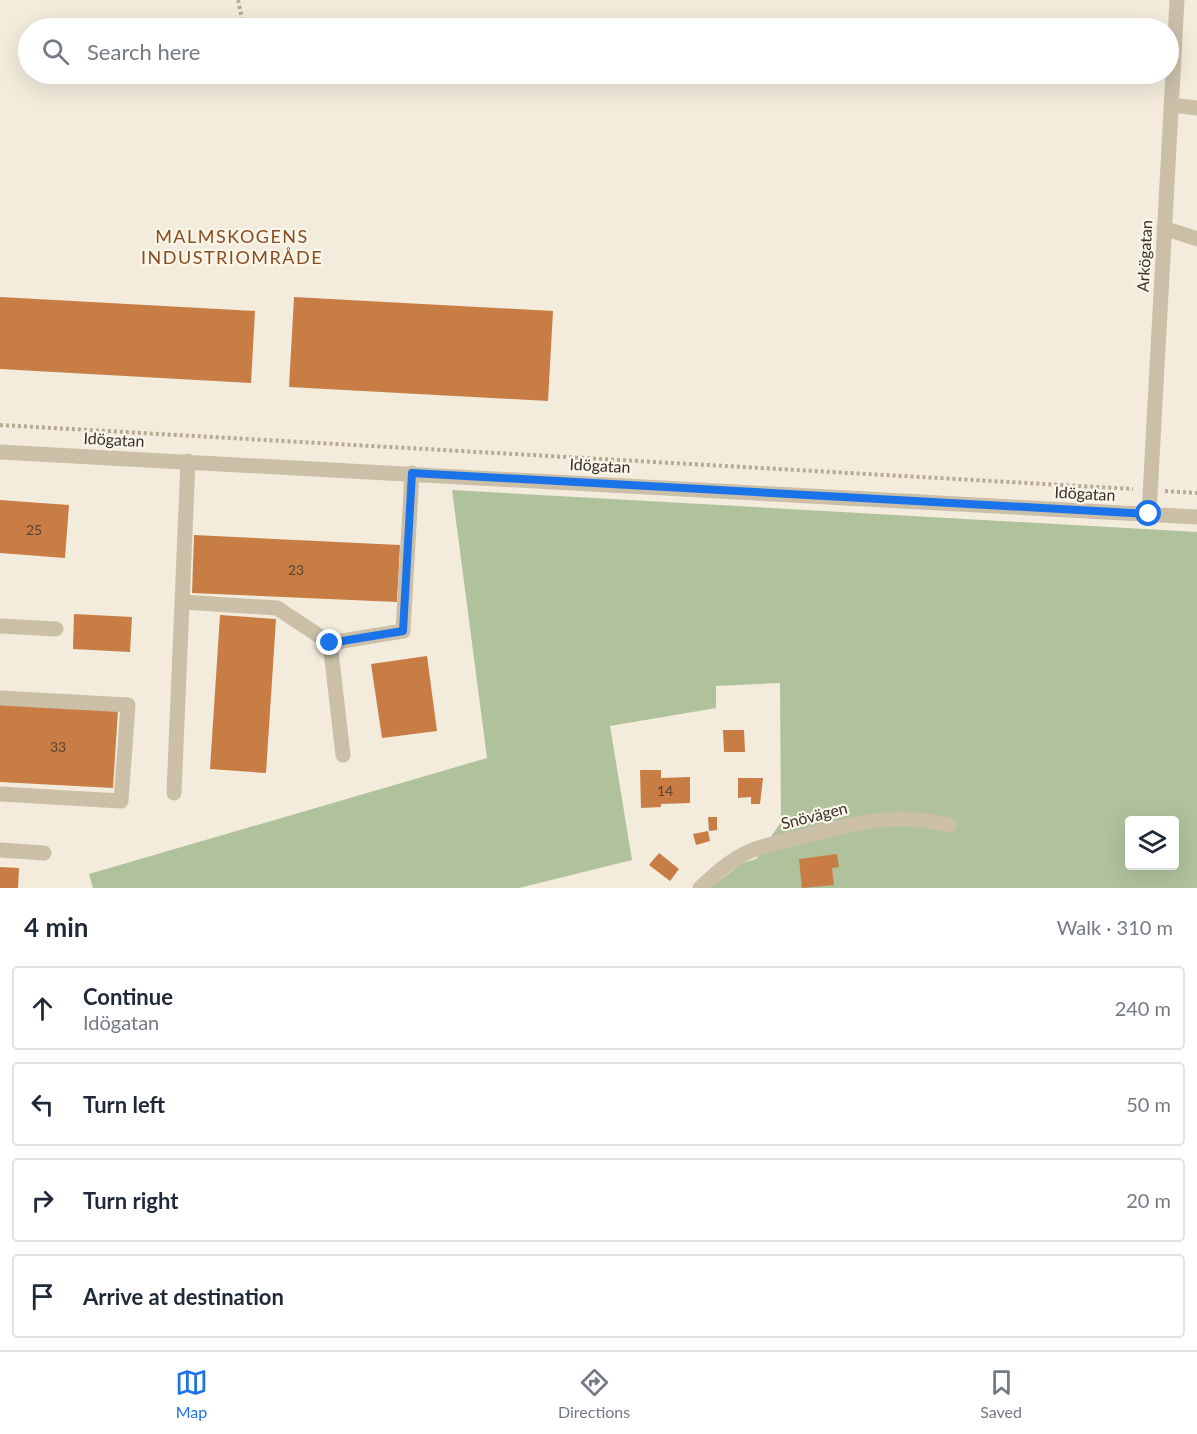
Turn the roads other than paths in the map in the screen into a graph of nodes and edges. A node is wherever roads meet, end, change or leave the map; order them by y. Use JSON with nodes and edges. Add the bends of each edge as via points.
{"nodes":[{"id":1,"x":1177,"y":0,"type":"edge"},
{"id":2,"x":1176,"y":18,"type":"edge"},
{"id":3,"x":1172,"y":84,"type":"edge"},
{"id":4,"x":1171,"y":105,"type":"junction"},
{"id":5,"x":1197,"y":108,"type":"edge"},
{"id":6,"x":1164,"y":228,"type":"junction"},
{"id":7,"x":1197,"y":239,"type":"edge"},
{"id":8,"x":0,"y":452,"type":"edge"},
{"id":9,"x":188,"y":461,"type":"junction"},
{"id":10,"x":412,"y":473,"type":"junction"},
{"id":11,"x":1149,"y":514,"type":"junction"},
{"id":12,"x":1197,"y":517,"type":"edge"},
{"id":13,"x":182,"y":602,"type":"junction"},
{"id":14,"x":0,"y":626,"type":"edge"},
{"id":15,"x":56,"y":629,"type":"dead end"},
{"id":16,"x":330,"y":643,"type":"junction"},
{"id":17,"x":0,"y":698,"type":"edge"},
{"id":18,"x":343,"y":754,"type":"dead end"},
{"id":19,"x":174,"y":793,"type":"dead end"},
{"id":20,"x":0,"y":794,"type":"edge"},
{"id":21,"x":949,"y":825,"type":"dead end"},
{"id":22,"x":0,"y":850,"type":"edge"},
{"id":23,"x":44,"y":854,"type":"dead end"},
{"id":24,"x":700,"y":888,"type":"edge"}],
"edges":[{"from":1,"to":2,"type":"street","name":"Arkögatan"},
{"from":3,"to":4,"type":"street","name":"Arkögatan"},
{"from":4,"to":5,"type":"street"},
{"from":4,"to":6,"type":"street","name":"Arkögatan"},
{"from":6,"to":7,"type":"street"},
{"from":6,"to":11,"type":"street","name":"Arkögatan"},
{"from":8,"to":9,"type":"street","name":"Idögatan"},
{"from":9,"to":10,"type":"street","name":"Idögatan"},
{"from":9,"to":13,"type":"street"},
{"from":10,"to":11,"type":"street","name":"Idögatan"},
{"from":10,"to":16,"type":"street","via":[[403,631]]},
{"from":11,"to":12,"type":"street","name":"Idögatan"},
{"from":13,"to":16,"type":"street","via":[[277,608]]},
{"from":13,"to":19,"type":"street"},
{"from":14,"to":15,"type":"street"},
{"from":16,"to":18,"type":"street"},
{"from":17,"to":20,"type":"street","via":[[128,705],[121,801]]},
{"from":21,"to":24,"type":"street","name":"Snövägen","via":[[904,817],[874,819],[791,839],[746,853]]},
{"from":22,"to":23,"type":"street"}]}
